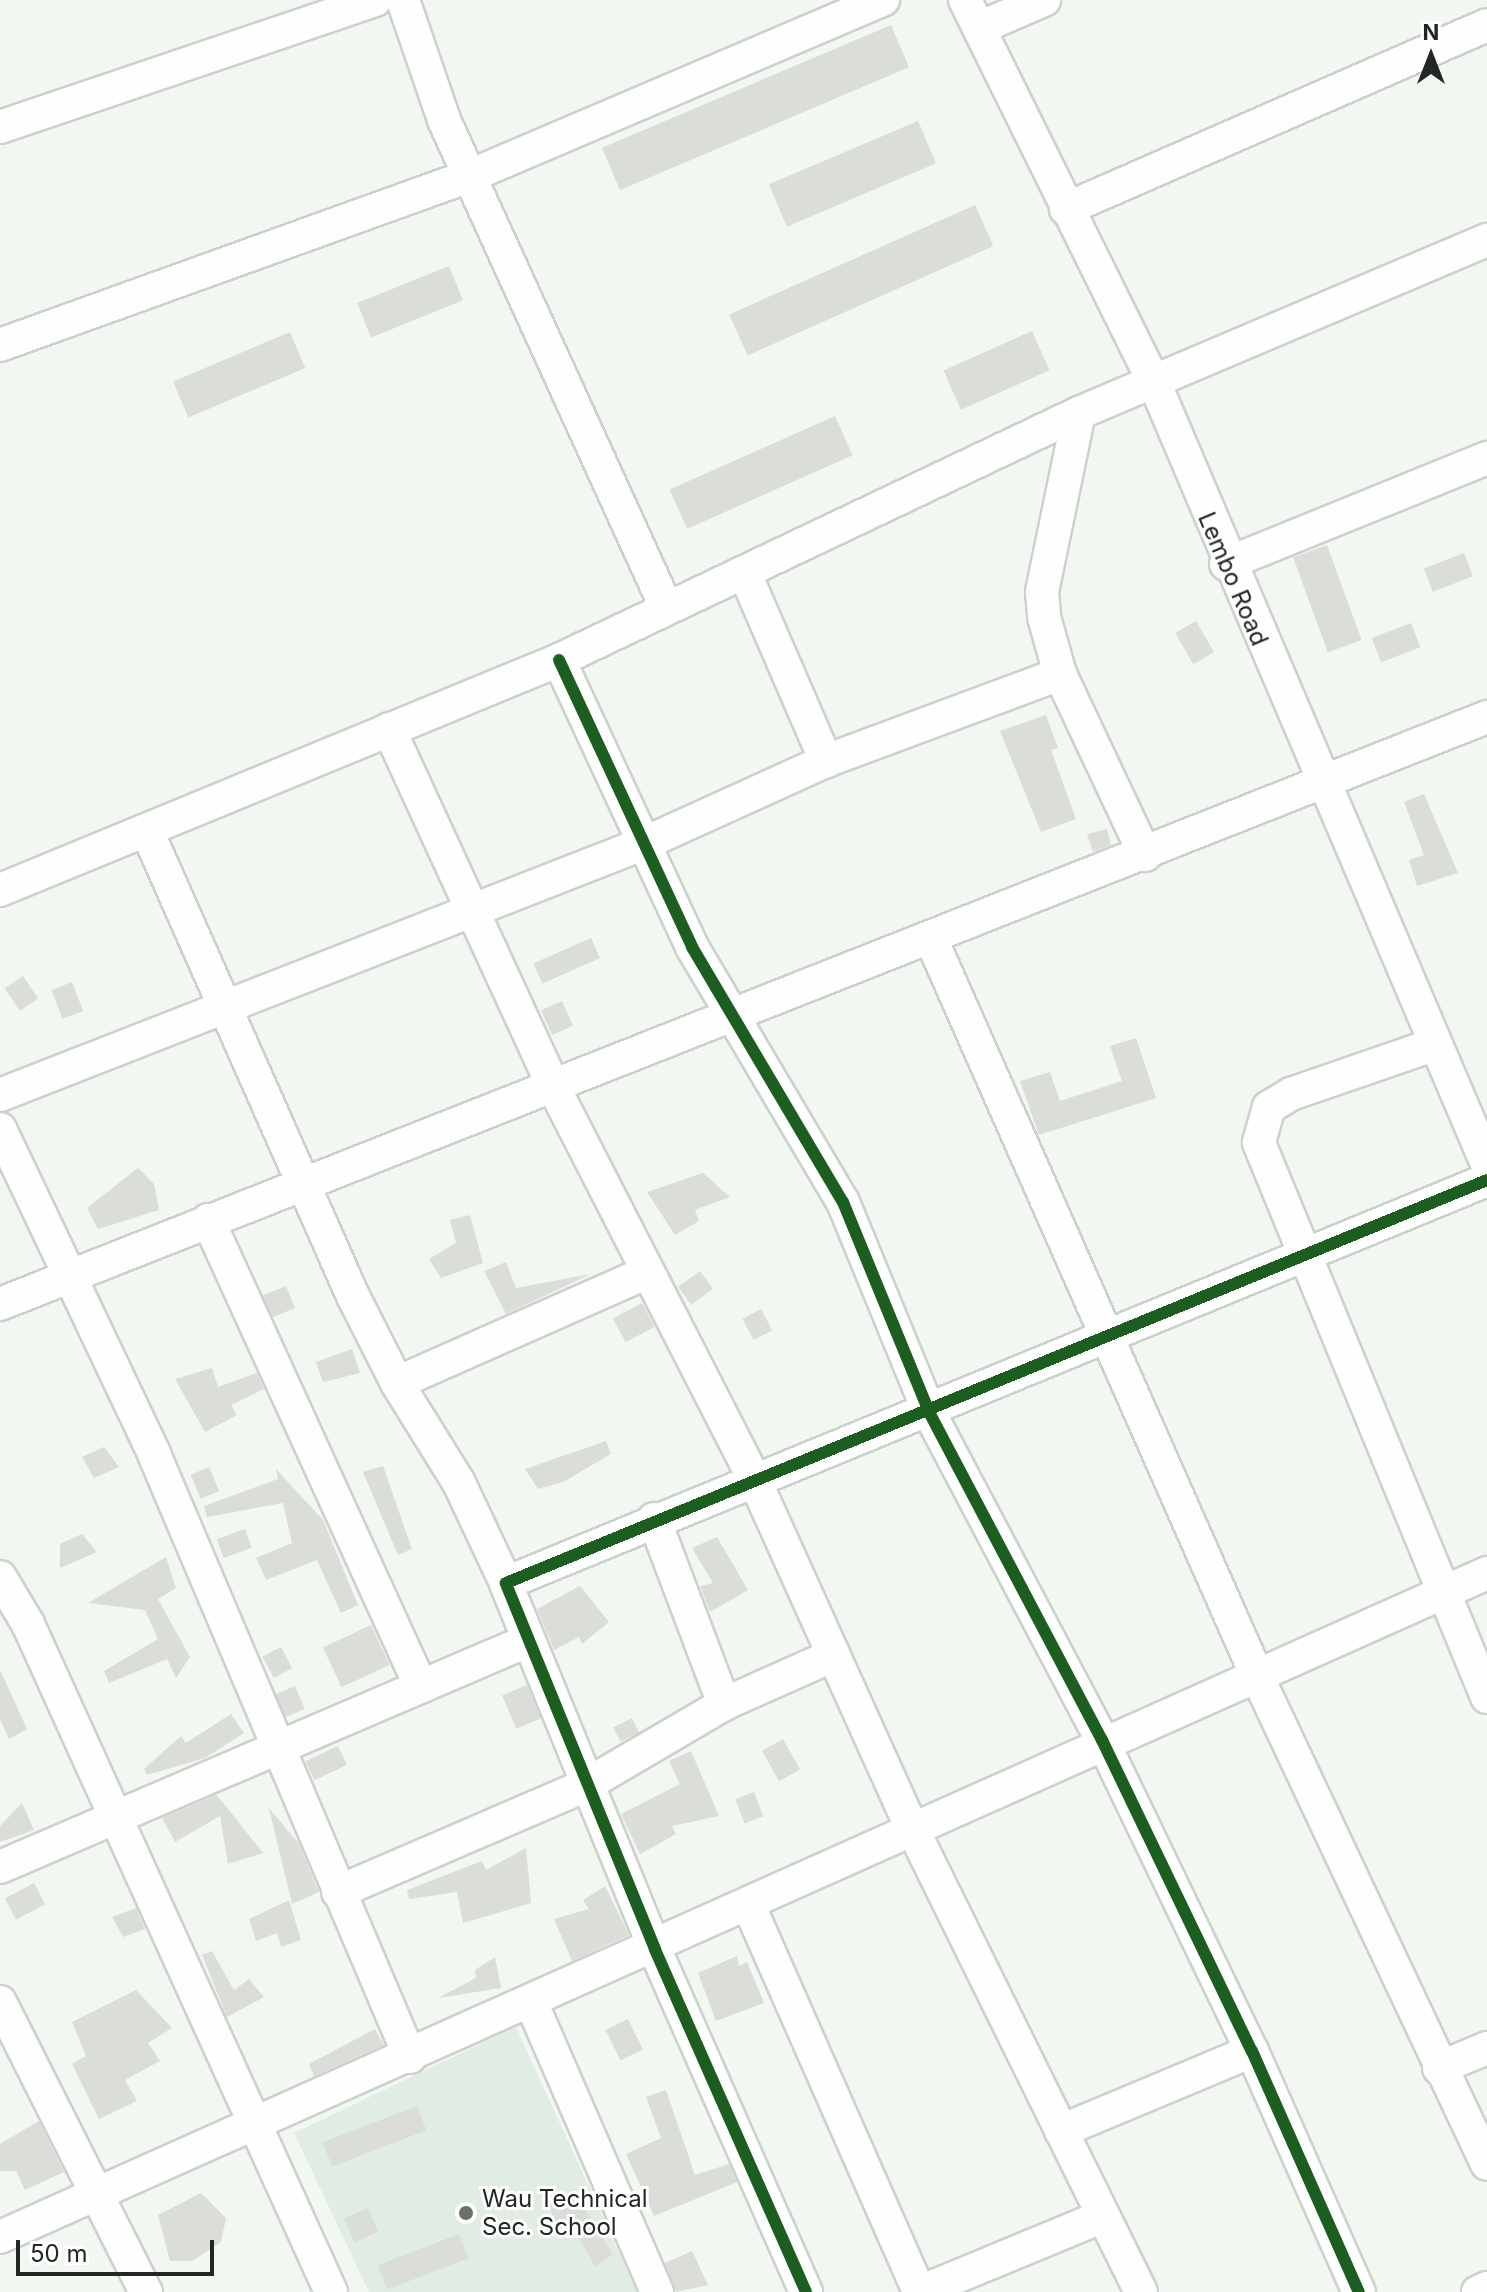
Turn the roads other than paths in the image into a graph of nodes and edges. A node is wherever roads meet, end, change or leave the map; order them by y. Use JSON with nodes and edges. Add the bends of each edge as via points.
{"nodes":[{"id":1,"x":375,"y":0,"type":"edge"},
{"id":2,"x":403,"y":0,"type":"edge"},
{"id":3,"x":883,"y":0,"type":"edge"},
{"id":4,"x":1044,"y":0,"type":"edge"},
{"id":5,"x":972,"y":14,"type":"edge"},
{"id":6,"x":1487,"y":25,"type":"edge"},
{"id":7,"x":0,"y":127,"type":"edge"},
{"id":8,"x":472,"y":175,"type":"junction"},
{"id":9,"x":1066,"y":209,"type":"junction"},
{"id":10,"x":1487,"y":240,"type":"edge"},
{"id":11,"x":0,"y":345,"type":"edge"},
{"id":12,"x":1154,"y":382,"type":"junction"},
{"id":13,"x":1079,"y":413,"type":"junction"},
{"id":14,"x":1487,"y":458,"type":"edge"},
{"id":15,"x":1226,"y":564,"type":"junction"},
{"id":16,"x":746,"y":576,"type":"junction"},
{"id":17,"x":667,"y":609,"type":"junction"},
{"id":18,"x":559,"y":660,"type":"junction"},
{"id":19,"x":1060,"y":674,"type":"junction"},
{"id":20,"x":1487,"y":717,"type":"edge"},
{"id":21,"x":389,"y":729,"type":"junction"},
{"id":22,"x":826,"y":761,"type":"junction"},
{"id":23,"x":1322,"y":785,"type":"junction"},
{"id":24,"x":147,"y":831,"type":"junction"},
{"id":25,"x":645,"y":843,"type":"junction"},
{"id":26,"x":1145,"y":855,"type":"junction"},
{"id":27,"x":0,"y":890,"type":"edge"},
{"id":28,"x":474,"y":910,"type":"junction"},
{"id":29,"x":932,"y":941,"type":"junction"},
{"id":30,"x":221,"y":1009,"type":"junction"},
{"id":31,"x":735,"y":1012,"type":"junction"},
{"id":32,"x":1433,"y":1045,"type":"junction"},
{"id":33,"x":552,"y":1084,"type":"junction"},
{"id":34,"x":0,"y":1095,"type":"edge"},
{"id":35,"x":0,"y":1129,"type":"edge"},
{"id":36,"x":1487,"y":1164,"type":"edge"},
{"id":37,"x":1487,"y":1180,"type":"edge"},
{"id":38,"x":302,"y":1183,"type":"junction"},
{"id":39,"x":208,"y":1220,"type":"junction"},
{"id":40,"x":1301,"y":1258,"type":"junction"},
{"id":41,"x":648,"y":1272,"type":"junction"},
{"id":42,"x":72,"y":1277,"type":"junction"},
{"id":43,"x":0,"y":1304,"type":"edge"},
{"id":44,"x":1107,"y":1337,"type":"junction"},
{"id":45,"x":397,"y":1383,"type":"junction"},
{"id":46,"x":929,"y":1412,"type":"junction"},
{"id":47,"x":755,"y":1481,"type":"junction"},
{"id":48,"x":654,"y":1519,"type":"junction"},
{"id":49,"x":1487,"y":1573,"type":"edge"},
{"id":50,"x":0,"y":1577,"type":"edge"},
{"id":51,"x":506,"y":1583,"type":"junction"},
{"id":52,"x":1442,"y":1591,"type":"junction"},
{"id":53,"x":527,"y":1641,"type":"junction"},
{"id":54,"x":834,"y":1655,"type":"junction"},
{"id":55,"x":1258,"y":1678,"type":"junction"},
{"id":56,"x":421,"y":1687,"type":"junction"},
{"id":57,"x":1487,"y":1697,"type":"edge"},
{"id":58,"x":724,"y":1704,"type":"junction"},
{"id":59,"x":1102,"y":1740,"type":"junction"},
{"id":60,"x":275,"y":1749,"type":"junction"},
{"id":61,"x":586,"y":1785,"type":"junction"},
{"id":62,"x":116,"y":1816,"type":"junction"},
{"id":63,"x":912,"y":1828,"type":"junction"},
{"id":64,"x":0,"y":1867,"type":"edge"},
{"id":65,"x":338,"y":1892,"type":"junction"},
{"id":66,"x":749,"y":1906,"type":"junction"},
{"id":67,"x":655,"y":1949,"type":"junction"},
{"id":68,"x":0,"y":2002,"type":"edge"},
{"id":69,"x":531,"y":2002,"type":"junction"},
{"id":70,"x":1487,"y":2048,"type":"edge"},
{"id":71,"x":1252,"y":2051,"type":"junction"},
{"id":72,"x":410,"y":2057,"type":"junction"},
{"id":73,"x":1439,"y":2068,"type":"junction"},
{"id":74,"x":252,"y":2124,"type":"junction"},
{"id":75,"x":1061,"y":2131,"type":"junction"},
{"id":76,"x":1487,"y":2164,"type":"edge"},
{"id":77,"x":99,"y":2195,"type":"junction"},
{"id":78,"x":1101,"y":2217,"type":"junction"},
{"id":79,"x":0,"y":2237,"type":"edge"},
{"id":80,"x":1487,"y":2288,"type":"edge"},
{"id":81,"x":146,"y":2292,"type":"edge"},
{"id":82,"x":331,"y":2292,"type":"edge"},
{"id":83,"x":657,"y":2292,"type":"edge"},
{"id":84,"x":806,"y":2292,"type":"edge"},
{"id":85,"x":919,"y":2292,"type":"edge"},
{"id":86,"x":1141,"y":2292,"type":"edge"},
{"id":87,"x":1359,"y":2292,"type":"edge"},
{"id":88,"x":1478,"y":2292,"type":"edge"}],
"edges":[{"from":1,"to":7,"type":"street"},
{"from":2,"to":8,"type":"street","via":[[444,120]]},
{"from":3,"to":8,"type":"street"},
{"from":4,"to":5,"type":"street"},
{"from":5,"to":9,"type":"street","name":"Lembo Road"},
{"from":6,"to":9,"type":"street"},
{"from":8,"to":11,"type":"street"},
{"from":8,"to":17,"type":"street"},
{"from":9,"to":12,"type":"street","name":"Lembo Road"},
{"from":10,"to":12,"type":"street"},
{"from":12,"to":13,"type":"street"},
{"from":12,"to":15,"type":"street","name":"Lembo Road"},
{"from":13,"to":16,"type":"street"},
{"from":13,"to":19,"type":"street","via":[[1042,592]]},
{"from":14,"to":15,"type":"street"},
{"from":15,"to":23,"type":"street","name":"Lembo Road"},
{"from":16,"to":17,"type":"street"},
{"from":16,"to":22,"type":"street"},
{"from":17,"to":18,"type":"street"},
{"from":18,"to":21,"type":"street"},
{"from":18,"to":25,"type":"street"},
{"from":19,"to":22,"type":"street"},
{"from":19,"to":26,"type":"street"},
{"from":20,"to":23,"type":"street"},
{"from":21,"to":24,"type":"street"},
{"from":21,"to":28,"type":"street"},
{"from":22,"to":25,"type":"street"},
{"from":23,"to":26,"type":"street"},
{"from":23,"to":32,"type":"street","name":"Lembo Road"},
{"from":24,"to":27,"type":"street"},
{"from":24,"to":30,"type":"street"},
{"from":25,"to":28,"type":"street"},
{"from":25,"to":31,"type":"street","via":[[692,947]]},
{"from":26,"to":29,"type":"street"},
{"from":28,"to":30,"type":"street"},
{"from":28,"to":33,"type":"street"},
{"from":29,"to":31,"type":"street"},
{"from":29,"to":44,"type":"street"},
{"from":30,"to":34,"type":"street"},
{"from":30,"to":38,"type":"street"},
{"from":31,"to":33,"type":"street"},
{"from":31,"to":46,"type":"street","via":[[843,1202]]},
{"from":32,"to":36,"type":"street","name":"Lembo Road"},
{"from":32,"to":40,"type":"street","via":[[1291,1094],[1269,1107],[1259,1143]]},
{"from":33,"to":38,"type":"street"},
{"from":33,"to":41,"type":"street"},
{"from":35,"to":42,"type":"street"},
{"from":37,"to":40,"type":"street"},
{"from":38,"to":39,"type":"street"},
{"from":38,"to":45,"type":"street"},
{"from":39,"to":42,"type":"street"},
{"from":39,"to":56,"type":"street"},
{"from":40,"to":44,"type":"street"},
{"from":40,"to":52,"type":"street"},
{"from":41,"to":45,"type":"street"},
{"from":41,"to":47,"type":"street"},
{"from":42,"to":43,"type":"street"},
{"from":42,"to":60,"type":"street"},
{"from":44,"to":46,"type":"street"},
{"from":44,"to":55,"type":"street"},
{"from":45,"to":51,"type":"street","via":[[459,1483]]},
{"from":46,"to":47,"type":"street"},
{"from":46,"to":59,"type":"street"},
{"from":47,"to":48,"type":"street"},
{"from":47,"to":54,"type":"street"},
{"from":48,"to":51,"type":"street"},
{"from":48,"to":58,"type":"street"},
{"from":49,"to":52,"type":"street"},
{"from":50,"to":62,"type":"street"},
{"from":51,"to":53,"type":"street"},
{"from":52,"to":55,"type":"street"},
{"from":52,"to":57,"type":"street"},
{"from":53,"to":56,"type":"street"},
{"from":53,"to":61,"type":"street"},
{"from":54,"to":58,"type":"street"},
{"from":54,"to":63,"type":"street"},
{"from":55,"to":59,"type":"street"},
{"from":55,"to":73,"type":"street"},
{"from":56,"to":60,"type":"street"},
{"from":58,"to":61,"type":"street"},
{"from":59,"to":63,"type":"street"},
{"from":59,"to":71,"type":"street"},
{"from":60,"to":62,"type":"street"},
{"from":60,"to":65,"type":"street"},
{"from":61,"to":65,"type":"street"},
{"from":61,"to":67,"type":"street"},
{"from":62,"to":64,"type":"street"},
{"from":62,"to":74,"type":"street"},
{"from":63,"to":66,"type":"street"},
{"from":63,"to":75,"type":"street"},
{"from":65,"to":72,"type":"street"},
{"from":66,"to":67,"type":"street"},
{"from":66,"to":85,"type":"street"},
{"from":67,"to":69,"type":"street"},
{"from":67,"to":84,"type":"street"},
{"from":68,"to":77,"type":"street"},
{"from":69,"to":72,"type":"street"},
{"from":69,"to":83,"type":"street"},
{"from":70,"to":73,"type":"street"},
{"from":71,"to":75,"type":"street"},
{"from":71,"to":87,"type":"street"},
{"from":72,"to":74,"type":"street"},
{"from":73,"to":76,"type":"street"},
{"from":74,"to":77,"type":"street"},
{"from":74,"to":82,"type":"street"},
{"from":75,"to":78,"type":"street"},
{"from":77,"to":79,"type":"street"},
{"from":77,"to":81,"type":"street"},
{"from":78,"to":85,"type":"street"},
{"from":78,"to":86,"type":"street"},
{"from":80,"to":88,"type":"street"}]}
